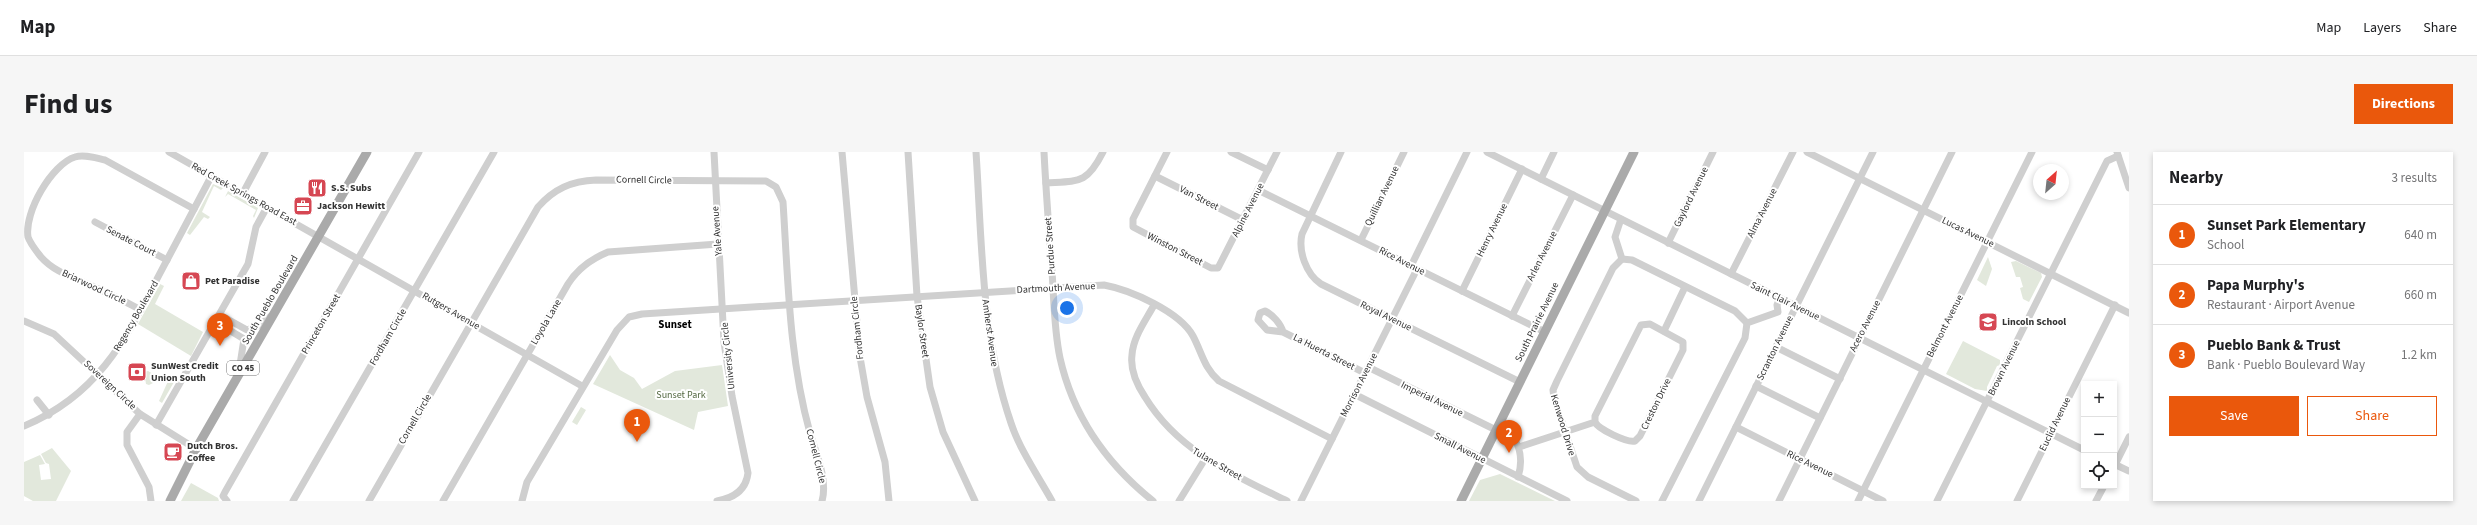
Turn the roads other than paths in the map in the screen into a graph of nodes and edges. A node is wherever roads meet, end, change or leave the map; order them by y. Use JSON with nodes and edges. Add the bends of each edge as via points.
{"nodes":[{"id":1,"x":170,"y":152,"type":"edge"},
{"id":2,"x":264,"y":152,"type":"edge"},
{"id":3,"x":367,"y":152,"type":"edge"},
{"id":4,"x":420,"y":152,"type":"edge"},
{"id":5,"x":494,"y":152,"type":"edge"},
{"id":6,"x":714,"y":152,"type":"edge"},
{"id":7,"x":842,"y":152,"type":"edge"},
{"id":8,"x":908,"y":152,"type":"edge"},
{"id":9,"x":976,"y":152,"type":"edge"},
{"id":10,"x":1044,"y":152,"type":"edge"},
{"id":11,"x":1102,"y":152,"type":"edge"},
{"id":12,"x":1167,"y":152,"type":"edge"},
{"id":13,"x":1232,"y":152,"type":"edge"},
{"id":14,"x":1277,"y":152,"type":"edge"},
{"id":15,"x":1341,"y":152,"type":"edge"},
{"id":16,"x":1404,"y":152,"type":"edge"},
{"id":17,"x":1467,"y":152,"type":"edge"},
{"id":18,"x":1489,"y":152,"type":"edge"},
{"id":19,"x":1554,"y":152,"type":"edge"},
{"id":20,"x":1634,"y":152,"type":"edge"},
{"id":21,"x":1713,"y":152,"type":"edge"},
{"id":22,"x":1793,"y":152,"type":"edge"},
{"id":23,"x":1807,"y":152,"type":"edge"},
{"id":24,"x":1873,"y":152,"type":"edge"},
{"id":25,"x":1952,"y":152,"type":"edge"},
{"id":26,"x":2032,"y":152,"type":"edge"},
{"id":27,"x":75,"y":154,"type":"edge"},
{"id":28,"x":2118,"y":154,"type":"edge"},
{"id":29,"x":1268,"y":170,"type":"junction"},
{"id":30,"x":1522,"y":170,"type":"junction"},
{"id":31,"x":212,"y":175,"type":"junction"},
{"id":32,"x":1155,"y":176,"type":"junction"},
{"id":33,"x":1860,"y":178,"type":"junction"},
{"id":34,"x":1540,"y":179,"type":"junction"},
{"id":35,"x":714,"y":181,"type":"junction"},
{"id":36,"x":1046,"y":183,"type":"junction"},
{"id":37,"x":2129,"y":188,"type":"edge"},
{"id":38,"x":1258,"y":190,"type":"junction"},
{"id":39,"x":243,"y":193,"type":"junction"},
{"id":40,"x":1573,"y":195,"type":"junction"},
{"id":41,"x":267,"y":207,"type":"junction"},
{"id":42,"x":194,"y":209,"type":"junction"},
{"id":43,"x":1924,"y":210,"type":"junction"},
{"id":44,"x":1605,"y":211,"type":"junction"},
{"id":45,"x":1310,"y":216,"type":"junction"},
{"id":46,"x":1621,"y":219,"type":"junction"},
{"id":47,"x":1243,"y":220,"type":"junction"},
{"id":48,"x":95,"y":222,"type":"dead end"},
{"id":49,"x":319,"y":236,"type":"junction"},
{"id":50,"x":26,"y":237,"type":"edge"},
{"id":51,"x":1361,"y":240,"type":"junction"},
{"id":52,"x":1988,"y":241,"type":"junction"},
{"id":53,"x":1668,"y":243,"type":"junction"},
{"id":54,"x":718,"y":244,"type":"junction"},
{"id":55,"x":359,"y":258,"type":"junction"},
{"id":56,"x":1622,"y":259,"type":"junction"},
{"id":57,"x":167,"y":260,"type":"junction"},
{"id":58,"x":1414,"y":267,"type":"junction"},
{"id":59,"x":1218,"y":268,"type":"joint"},
{"id":60,"x":2051,"y":273,"type":"junction"},
{"id":61,"x":1731,"y":274,"type":"junction"},
{"id":62,"x":1053,"y":287,"type":"junction"},
{"id":63,"x":1685,"y":287,"type":"junction"},
{"id":64,"x":415,"y":290,"type":"junction"},
{"id":65,"x":1462,"y":291,"type":"junction"},
{"id":66,"x":984,"y":292,"type":"junction"},
{"id":67,"x":917,"y":296,"type":"junction"},
{"id":68,"x":1780,"y":298,"type":"junction"},
{"id":69,"x":854,"y":300,"type":"junction"},
{"id":70,"x":789,"y":304,"type":"junction"},
{"id":71,"x":1154,"y":305,"type":"junction"},
{"id":72,"x":2115,"y":305,"type":"junction"},
{"id":73,"x":1796,"y":306,"type":"junction"},
{"id":74,"x":724,"y":309,"type":"junction"},
{"id":75,"x":141,"y":310,"type":"junction"},
{"id":76,"x":1778,"y":312,"type":"junction"},
{"id":77,"x":275,"y":313,"type":"junction"},
{"id":78,"x":2129,"y":313,"type":"edge"},
{"id":79,"x":220,"y":315,"type":"junction"},
{"id":80,"x":1512,"y":316,"type":"junction"},
{"id":81,"x":1392,"y":318,"type":"junction"},
{"id":82,"x":24,"y":321,"type":"edge"},
{"id":83,"x":1789,"y":321,"type":"junction"},
{"id":84,"x":216,"y":322,"type":"junction"},
{"id":85,"x":471,"y":322,"type":"junction"},
{"id":86,"x":1747,"y":323,"type":"junction"},
{"id":87,"x":1664,"y":331,"type":"junction"},
{"id":88,"x":1283,"y":332,"type":"dead end"},
{"id":89,"x":1544,"y":332,"type":"junction"},
{"id":90,"x":1860,"y":338,"type":"junction"},
{"id":91,"x":1776,"y":347,"type":"junction"},
{"id":92,"x":527,"y":355,"type":"junction"},
{"id":93,"x":1367,"y":370,"type":"junction"},
{"id":94,"x":1923,"y":370,"type":"junction"},
{"id":95,"x":98,"y":374,"type":"junction"},
{"id":96,"x":238,"y":378,"type":"junction"},
{"id":97,"x":1840,"y":379,"type":"junction"},
{"id":98,"x":1520,"y":382,"type":"junction"},
{"id":99,"x":582,"y":386,"type":"junction"},
{"id":100,"x":1756,"y":386,"type":"junction"},
{"id":101,"x":1354,"y":394,"type":"junction"},
{"id":102,"x":38,"y":400,"type":"dead end"},
{"id":103,"x":1987,"y":401,"type":"junction"},
{"id":104,"x":140,"y":414,"type":"junction"},
{"id":105,"x":49,"y":415,"type":"junction"},
{"id":106,"x":1820,"y":418,"type":"junction"},
{"id":107,"x":1595,"y":422,"type":"junction"},
{"id":108,"x":156,"y":425,"type":"junction"},
{"id":109,"x":24,"y":426,"type":"edge"},
{"id":110,"x":1498,"y":426,"type":"junction"},
{"id":111,"x":1736,"y":427,"type":"junction"},
{"id":112,"x":1564,"y":432,"type":"junction"},
{"id":113,"x":2051,"y":433,"type":"junction"},
{"id":114,"x":2129,"y":437,"type":"edge"},
{"id":115,"x":1332,"y":439,"type":"junction"},
{"id":116,"x":1519,"y":447,"type":"junction"},
{"id":117,"x":2081,"y":448,"type":"edge"},
{"id":118,"x":196,"y":449,"type":"junction"},
{"id":119,"x":1482,"y":458,"type":"junction"},
{"id":120,"x":1205,"y":459,"type":"junction"},
{"id":121,"x":1800,"y":459,"type":"junction"},
{"id":122,"x":2117,"y":459,"type":"edge"},
{"id":123,"x":2117,"y":466,"type":"edge"},
{"id":124,"x":2129,"y":471,"type":"edge"},
{"id":125,"x":1518,"y":477,"type":"junction"},
{"id":126,"x":2102,"y":489,"type":"edge"},
{"id":127,"x":1863,"y":491,"type":"junction"},
{"id":128,"x":225,"y":498,"type":"edge"},
{"id":129,"x":151,"y":501,"type":"edge"},
{"id":130,"x":170,"y":501,"type":"edge"},
{"id":131,"x":294,"y":501,"type":"edge"},
{"id":132,"x":369,"y":501,"type":"edge"},
{"id":133,"x":443,"y":501,"type":"edge"},
{"id":134,"x":522,"y":501,"type":"edge"},
{"id":135,"x":717,"y":501,"type":"edge"},
{"id":136,"x":822,"y":501,"type":"edge"},
{"id":137,"x":889,"y":501,"type":"edge"},
{"id":138,"x":975,"y":501,"type":"edge"},
{"id":139,"x":1052,"y":501,"type":"edge"},
{"id":140,"x":1153,"y":501,"type":"edge"},
{"id":141,"x":1179,"y":501,"type":"edge"},
{"id":142,"x":1287,"y":501,"type":"edge"},
{"id":143,"x":1301,"y":501,"type":"edge"},
{"id":144,"x":1460,"y":501,"type":"edge"},
{"id":145,"x":1567,"y":501,"type":"edge"},
{"id":146,"x":1636,"y":501,"type":"edge"},
{"id":147,"x":1662,"y":501,"type":"edge"},
{"id":148,"x":1699,"y":501,"type":"edge"},
{"id":149,"x":1779,"y":501,"type":"edge"},
{"id":150,"x":1858,"y":501,"type":"edge"},
{"id":151,"x":1883,"y":501,"type":"edge"},
{"id":152,"x":1937,"y":501,"type":"edge"},
{"id":153,"x":2017,"y":501,"type":"edge"},
{"id":154,"x":2096,"y":501,"type":"edge"}],
"edges":[{"from":1,"to":31,"type":"street","name":"Red Creek Springs Road East"},
{"from":2,"to":39,"type":"street"},
{"from":3,"to":49,"type":"main road","name":"South Pueblo Boulevard","number":"CO 45"},
{"from":4,"to":55,"type":"street","name":"Princeton Street"},
{"from":5,"to":64,"type":"street","name":"Fordham Circle"},
{"from":6,"to":35,"type":"street","name":"Yale Avenue"},
{"from":7,"to":69,"type":"street","name":"Fordham Circle"},
{"from":8,"to":67,"type":"street","name":"Baylor Street"},
{"from":9,"to":66,"type":"street","name":"Amherst Avenue"},
{"from":10,"to":36,"type":"street","name":"Purdue Street"},
{"from":11,"to":36,"type":"street","via":[[1092,171],[1084,179]]},
{"from":12,"to":32,"type":"street"},
{"from":13,"to":29,"type":"street"},
{"from":14,"to":29,"type":"street","name":"Alpine Avenue"},
{"from":15,"to":45,"type":"street","name":"Royal Avenue"},
{"from":16,"to":51,"type":"street","name":"Quillian Avenue"},
{"from":17,"to":58,"type":"street","name":"Morrison Avenue"},
{"from":18,"to":30,"type":"street","name":"Saint Clair Avenue"},
{"from":19,"to":34,"type":"street"},
{"from":20,"to":44,"type":"main road","name":"South Prairie Avenue"},
{"from":21,"to":53,"type":"street","name":"Gaylord Avenue"},
{"from":22,"to":61,"type":"street","name":"Alma Avenue"},
{"from":23,"to":33,"type":"street","name":"Lucas Avenue"},
{"from":24,"to":33,"type":"street","name":"Scranton Avenue"},
{"from":25,"to":43,"type":"street","name":"Acero Avenue"},
{"from":26,"to":52,"type":"street","name":"Belmont Avenue"},
{"from":27,"to":42,"type":"street","name":"Briarwood Circle","via":[[105,160]]},
{"from":27,"to":50,"type":"street","name":"Briarwood Circle","via":[[58,166],[49,177],[31,211]]},
{"from":28,"to":37,"type":"street"},
{"from":28,"to":60,"type":"street","name":"Brown Avenue","via":[[2107,161]]},
{"from":29,"to":38,"type":"street","name":"Alpine Avenue"},
{"from":30,"to":34,"type":"street","name":"Saint Clair Avenue"},
{"from":30,"to":65,"type":"street","name":"Henry Avenue"},
{"from":31,"to":39,"type":"street","name":"Red Creek Springs Road East"},
{"from":31,"to":42,"type":"street","name":"Regency Boulevard"},
{"from":32,"to":47,"type":"street","name":"Van Street"},
{"from":32,"to":59,"type":"street","name":"Winston Street","via":[[1133,219],[1133,227],[1211,268]]},
{"from":33,"to":43,"type":"street","name":"Lucas Avenue"},
{"from":33,"to":73,"type":"street","name":"Scranton Avenue"},
{"from":34,"to":40,"type":"street","name":"Saint Clair Avenue"},
{"from":35,"to":54,"type":"street","name":"Yale Avenue"},
{"from":35,"to":70,"type":"street","name":"Cornell Circle","via":[[766,181],[780,191],[783,202]]},
{"from":35,"to":85,"type":"street","name":"Cornell Circle","via":[[596,180],[578,181],[560,188],[544,200],[533,214]]},
{"from":36,"to":62,"type":"street","name":"Purdue Street"},
{"from":38,"to":45,"type":"street","name":"Rice Avenue"},
{"from":38,"to":47,"type":"street","name":"Alpine Avenue"},
{"from":39,"to":41,"type":"street","name":"Red Creek Springs Road East"},
{"from":40,"to":44,"type":"street","name":"Saint Clair Avenue"},
{"from":40,"to":80,"type":"street","name":"Arlen Avenue"},
{"from":41,"to":49,"type":"street","name":"Red Creek Springs Road East"},
{"from":41,"to":79,"type":"street","via":[[256,227],[248,264]]},
{"from":42,"to":57,"type":"street","name":"Regency Boulevard"},
{"from":43,"to":52,"type":"street","name":"Lucas Avenue"},
{"from":43,"to":90,"type":"street","name":"Acero Avenue"},
{"from":44,"to":46,"type":"street","name":"Saint Clair Avenue"},
{"from":44,"to":89,"type":"main road","name":"South Prairie Avenue"},
{"from":45,"to":51,"type":"street","name":"Rice Avenue"},
{"from":45,"to":81,"type":"street","name":"Royal Avenue","via":[[1300,240],[1310,275],[1321,284]]},
{"from":46,"to":53,"type":"street","name":"Saint Clair Avenue"},
{"from":46,"to":56,"type":"street","via":[[1614,237]]},
{"from":47,"to":59,"type":"street","name":"Alpine Avenue"},
{"from":48,"to":57,"type":"street","name":"Senate Court"},
{"from":49,"to":55,"type":"street","name":"Rutgers Avenue"},
{"from":49,"to":77,"type":"main road","name":"South Pueblo Boulevard","number":"CO 45"},
{"from":50,"to":75,"type":"street","name":"Briarwood Circle","via":[[50,266]]},
{"from":51,"to":58,"type":"street","name":"Rice Avenue"},
{"from":52,"to":60,"type":"street","name":"Lucas Avenue"},
{"from":52,"to":94,"type":"street","name":"Belmont Avenue"},
{"from":53,"to":61,"type":"street","name":"Saint Clair Avenue"},
{"from":54,"to":74,"type":"street","name":"Yale Avenue"},
{"from":54,"to":92,"type":"street","name":"Loyola Lane","via":[[620,250],[593,258],[574,276]]},
{"from":55,"to":64,"type":"street","name":"Rutgers Avenue"},
{"from":55,"to":128,"type":"street","name":"Princeton Street"},
{"from":56,"to":63,"type":"street","via":[[1632,260]]},
{"from":56,"to":112,"type":"street","name":"Kenwood Drive","via":[[1613,268],[1555,385],[1554,398]]},
{"from":57,"to":75,"type":"street","name":"Regency Boulevard"},
{"from":58,"to":65,"type":"street","name":"Rice Avenue"},
{"from":58,"to":81,"type":"street","name":"Morrison Avenue"},
{"from":60,"to":72,"type":"street","name":"Lucas Avenue"},
{"from":60,"to":103,"type":"street","name":"Brown Avenue"},
{"from":61,"to":68,"type":"street","name":"Saint Clair Avenue"},
{"from":62,"to":66,"type":"street","name":"Dartmouth Avenue"},
{"from":62,"to":71,"type":"street","name":"Dartmouth Avenue","via":[[1110,286]]},
{"from":62,"to":140,"type":"street","name":"Purdue Street","via":[[1060,359],[1076,405],[1106,455],[1136,488]]},
{"from":63,"to":86,"type":"street","via":[[1735,311]]},
{"from":63,"to":87,"type":"street"},
{"from":64,"to":85,"type":"street","name":"Rutgers Avenue"},
{"from":64,"to":131,"type":"street","name":"Fordham Circle"},
{"from":65,"to":80,"type":"street","name":"Rice Avenue"},
{"from":66,"to":67,"type":"street","name":"Dartmouth Avenue"},
{"from":66,"to":139,"type":"street","name":"Amherst Avenue","via":[[994,366],[1011,424]]},
{"from":67,"to":69,"type":"street","name":"Dartmouth Avenue"},
{"from":67,"to":138,"type":"street","name":"Baylor Street","via":[[930,387],[943,432]]},
{"from":68,"to":73,"type":"street","name":"Saint Clair Avenue"},
{"from":68,"to":76,"type":"street"},
{"from":69,"to":70,"type":"street","name":"Dartmouth Avenue"},
{"from":69,"to":137,"type":"street","name":"Fordham Circle","via":[[863,378],[886,469]]},
{"from":70,"to":74,"type":"street","name":"Dartmouth Avenue"},
{"from":70,"to":136,"type":"street","name":"Cornell Circle","via":[[798,382],[823,480]]},
{"from":71,"to":115,"type":"street","name":"Dartmouth Avenue","via":[[1172,314],[1184,324],[1194,337],[1206,368],[1219,381]]},
{"from":71,"to":120,"type":"street","name":"Tulane Street","via":[[1134,344],[1131,363],[1134,377],[1147,402],[1162,421],[1180,440]]},
{"from":72,"to":78,"type":"street","name":"Lucas Avenue"},
{"from":72,"to":113,"type":"street","name":"Euclid Avenue"},
{"from":73,"to":83,"type":"street","name":"Scranton Avenue"},
{"from":73,"to":90,"type":"street","name":"Saint Clair Avenue"},
{"from":74,"to":99,"type":"street","name":"University Circle","via":[[642,314],[629,318],[617,330]]},
{"from":74,"to":135,"type":"street","name":"University Circle","via":[[728,373],[748,473],[739,492]]},
{"from":75,"to":95,"type":"street","name":"Regency Boulevard","via":[[115,353]]},
{"from":76,"to":83,"type":"street"},
{"from":76,"to":86,"type":"street"},
{"from":77,"to":79,"type":"street","via":[[258,326],[247,330]]},
{"from":77,"to":96,"type":"main road","name":"South Pueblo Boulevard","number":"CO 45"},
{"from":79,"to":84,"type":"street"},
{"from":80,"to":89,"type":"street","name":"Rice Avenue"},
{"from":81,"to":93,"type":"street","name":"Morrison Avenue"},
{"from":81,"to":98,"type":"street","name":"Royal Avenue"},
{"from":82,"to":95,"type":"street","name":"Sovereign Circle","via":[[54,334]]},
{"from":83,"to":91,"type":"street","name":"Scranton Avenue"},
{"from":84,"to":96,"type":"street","via":[[244,339]]},
{"from":84,"to":108,"type":"street"},
{"from":85,"to":92,"type":"street","name":"Rutgers Avenue"},
{"from":85,"to":132,"type":"street","name":"Cornell Circle"},
{"from":86,"to":147,"type":"street","via":[[1745,338]]},
{"from":87,"to":107,"type":"street","name":"Creston Drive","via":[[1646,323],[1639,327],[1595,416]]},
{"from":87,"to":107,"type":"street","name":"Creston Drive","via":[[1680,340],[1684,348],[1638,439],[1627,441]]},
{"from":88,"to":93,"type":"street","name":"La Huerta Street"},
{"from":89,"to":98,"type":"main road","name":"South Prairie Avenue"},
{"from":90,"to":94,"type":"street","name":"Saint Clair Avenue"},
{"from":90,"to":97,"type":"street","name":"Acero Avenue"},
{"from":91,"to":97,"type":"street"},
{"from":91,"to":100,"type":"street","name":"Scranton Avenue"},
{"from":92,"to":99,"type":"street","name":"Rutgers Avenue"},
{"from":92,"to":133,"type":"street","name":"Loyola Lane"},
{"from":93,"to":101,"type":"street","name":"Morrison Avenue"},
{"from":93,"to":110,"type":"street","name":"Imperial Avenue"},
{"from":94,"to":103,"type":"street","name":"Saint Clair Avenue"},
{"from":94,"to":127,"type":"street","name":"Belmont Avenue"},
{"from":95,"to":104,"type":"street","name":"Sovereign Circle"},
{"from":95,"to":105,"type":"street","name":"Regency Boulevard","via":[[81,392]]},
{"from":96,"to":118,"type":"main road","name":"South Pueblo Boulevard","number":"CO 45"},
{"from":97,"to":106,"type":"street","name":"Acero Avenue"},
{"from":98,"to":110,"type":"main road","name":"South Prairie Avenue"},
{"from":99,"to":134,"type":"street","name":"University Circle","via":[[524,488]]},
{"from":100,"to":106,"type":"street"},
{"from":100,"to":111,"type":"street","name":"Scranton Avenue"},
{"from":101,"to":115,"type":"street","name":"Morrison Avenue"},
{"from":101,"to":119,"type":"street","name":"Small Avenue"},
{"from":102,"to":105,"type":"street"},
{"from":103,"to":113,"type":"street","name":"Saint Clair Avenue"},
{"from":103,"to":152,"type":"street","name":"Brown Avenue"},
{"from":104,"to":108,"type":"street","name":"Sovereign Circle"},
{"from":104,"to":129,"type":"street","via":[[127,432],[127,445],[149,487]]},
{"from":105,"to":109,"type":"street","name":"Regency Boulevard"},
{"from":106,"to":121,"type":"street","name":"Acero Avenue"},
{"from":107,"to":112,"type":"street"},
{"from":108,"to":118,"type":"street","name":"Sovereign Circle"},
{"from":110,"to":116,"type":"street","via":[[1510,432]]},
{"from":110,"to":119,"type":"main road","name":"South Prairie Avenue"},
{"from":111,"to":121,"type":"street","name":"Rice Avenue"},
{"from":111,"to":148,"type":"street","name":"Scranton Avenue"},
{"from":112,"to":116,"type":"street"},
{"from":112,"to":146,"type":"street","name":"Kenwood Drive","via":[[1576,467],[1581,472]]},
{"from":113,"to":117,"type":"street","name":"Saint Clair Avenue"},
{"from":113,"to":153,"type":"street","name":"Euclid Avenue"},
{"from":114,"to":122,"type":"street"},
{"from":115,"to":143,"type":"street","name":"Morrison Avenue"},
{"from":116,"to":125,"type":"street","via":[[1521,461]]},
{"from":118,"to":130,"type":"main road","name":"South Pueblo Boulevard","number":"CO 45"},
{"from":119,"to":125,"type":"street","name":"Small Avenue"},
{"from":119,"to":144,"type":"main road","name":"South Prairie Avenue"},
{"from":120,"to":141,"type":"street"},
{"from":120,"to":142,"type":"street","name":"Tulane Street"},
{"from":121,"to":127,"type":"street","name":"Rice Avenue"},
{"from":121,"to":149,"type":"street","name":"Acero Avenue"},
{"from":123,"to":124,"type":"street"},
{"from":125,"to":145,"type":"street","name":"Small Avenue"},
{"from":126,"to":154,"type":"street"},
{"from":127,"to":150,"type":"street","name":"Belmont Avenue"},
{"from":127,"to":151,"type":"street","name":"Rice Avenue"}]}
